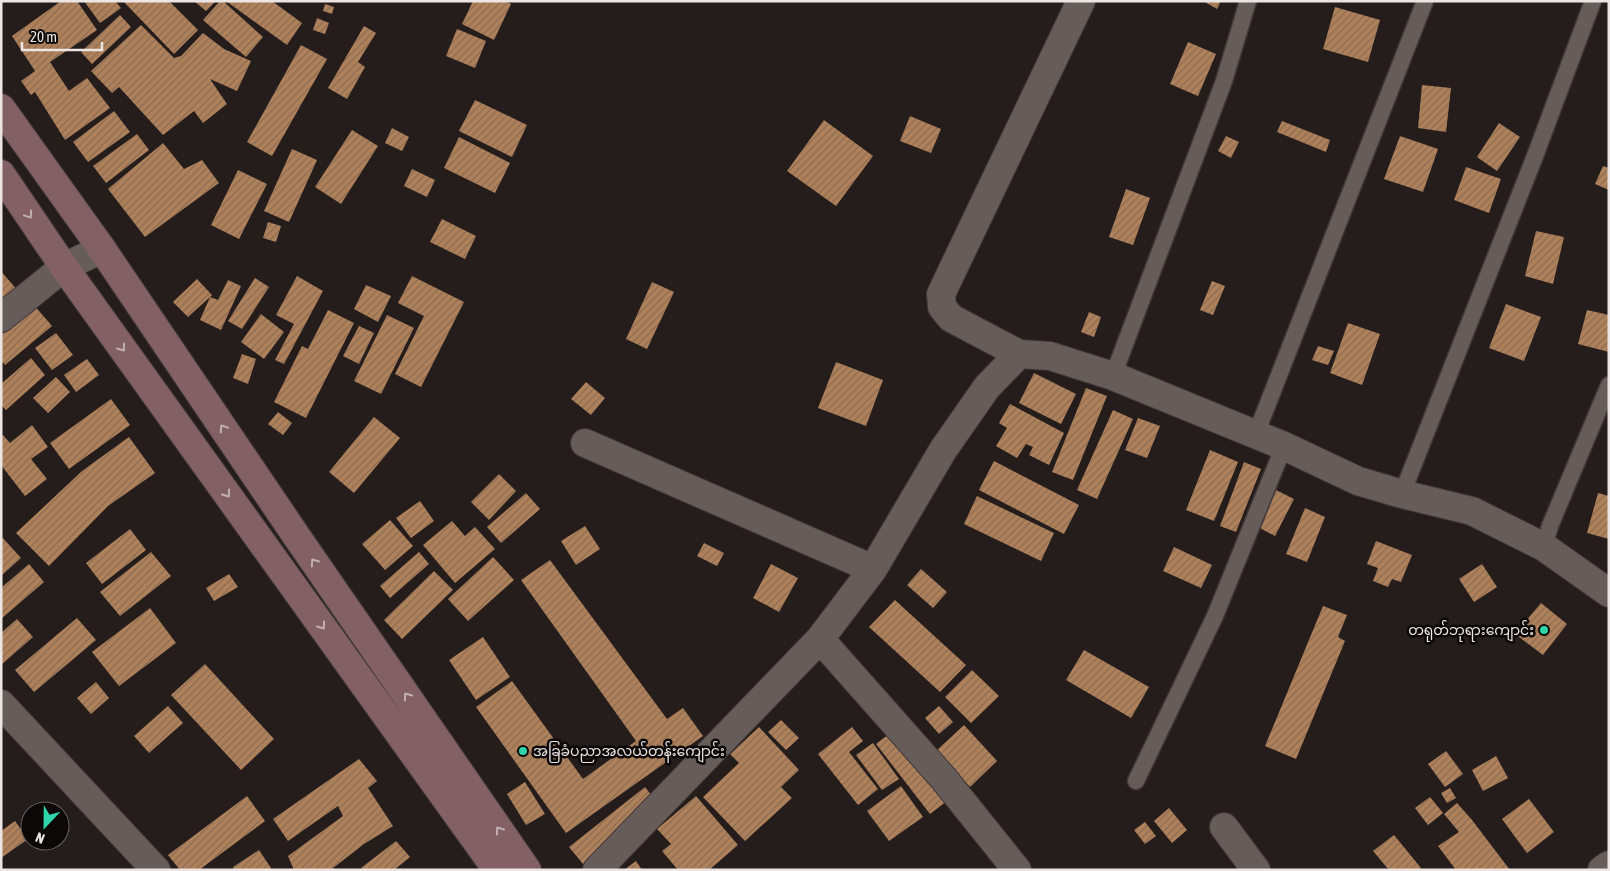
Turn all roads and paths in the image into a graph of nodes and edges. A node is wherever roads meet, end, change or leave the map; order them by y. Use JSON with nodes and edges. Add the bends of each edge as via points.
{"nodes":[{"id":1,"x":1081,"y":1,"type":"edge"},
{"id":2,"x":1248,"y":1,"type":"edge"},
{"id":3,"x":1425,"y":1,"type":"edge"},
{"id":4,"x":1593,"y":1,"type":"edge"},
{"id":5,"x":1,"y":108,"type":"edge"},
{"id":6,"x":1,"y":174,"type":"edge"},
{"id":7,"x":102,"y":249,"type":"junction"},
{"id":8,"x":64,"y":267,"type":"junction"},
{"id":9,"x":1,"y":318,"type":"edge"},
{"id":10,"x":1018,"y":354,"type":"junction"},
{"id":11,"x":1114,"y":376,"type":"junction"},
{"id":12,"x":1609,"y":385,"type":"edge"},
{"id":13,"x":1256,"y":434,"type":"junction"},
{"id":14,"x":586,"y":443,"type":"dead end"},
{"id":15,"x":1284,"y":446,"type":"junction"},
{"id":16,"x":1402,"y":494,"type":"junction"},
{"id":17,"x":1544,"y":547,"type":"junction"},
{"id":18,"x":873,"y":569,"type":"junction"},
{"id":19,"x":1609,"y":593,"type":"edge"},
{"id":20,"x":820,"y":639,"type":"junction"},
{"id":21,"x":1,"y":704,"type":"edge"},
{"id":22,"x":1136,"y":781,"type":"dead end"},
{"id":23,"x":1224,"y":827,"type":"dead end"},
{"id":24,"x":1609,"y":865,"type":"edge"},
{"id":25,"x":156,"y":870,"type":"edge"},
{"id":26,"x":497,"y":870,"type":"edge"},
{"id":27,"x":527,"y":870,"type":"edge"},
{"id":28,"x":596,"y":870,"type":"edge"},
{"id":29,"x":1017,"y":870,"type":"edge"},
{"id":30,"x":1256,"y":870,"type":"edge"},
{"id":31,"x":1602,"y":870,"type":"edge"}],
"edges":[{"from":1,"to":10,"type":"street","via":[[941,294],[942,307],[951,318]]},
{"from":2,"to":11,"type":"lane","via":[[1224,81]]},
{"from":3,"to":13,"type":"lane"},
{"from":4,"to":16,"type":"lane"},
{"from":5,"to":7,"type":"main road"},
{"from":6,"to":8,"type":"main road","one_way":true},
{"from":7,"to":8,"type":"street"},
{"from":27,"to":7,"type":"main road","one_way":true},
{"from":8,"to":9,"type":"street"},
{"from":8,"to":26,"type":"main road","one_way":true},
{"from":10,"to":11,"type":"street","via":[[1050,356]]},
{"from":10,"to":18,"type":"street","via":[[987,387],[943,450]]},
{"from":11,"to":13,"type":"street"},
{"from":12,"to":17,"type":"lane"},
{"from":13,"to":15,"type":"street"},
{"from":14,"to":18,"type":"street"},
{"from":15,"to":16,"type":"street","via":[[1358,480]]},
{"from":15,"to":22,"type":"lane","via":[[1215,616]]},
{"from":16,"to":17,"type":"street","via":[[1472,511]]},
{"from":17,"to":19,"type":"street"},
{"from":18,"to":20,"type":"street"},
{"from":20,"to":28,"type":"street"},
{"from":20,"to":29,"type":"street","via":[[944,779]]},
{"from":21,"to":25,"type":"street"},
{"from":23,"to":30,"type":"street"},
{"from":24,"to":31,"type":"street"}]}
